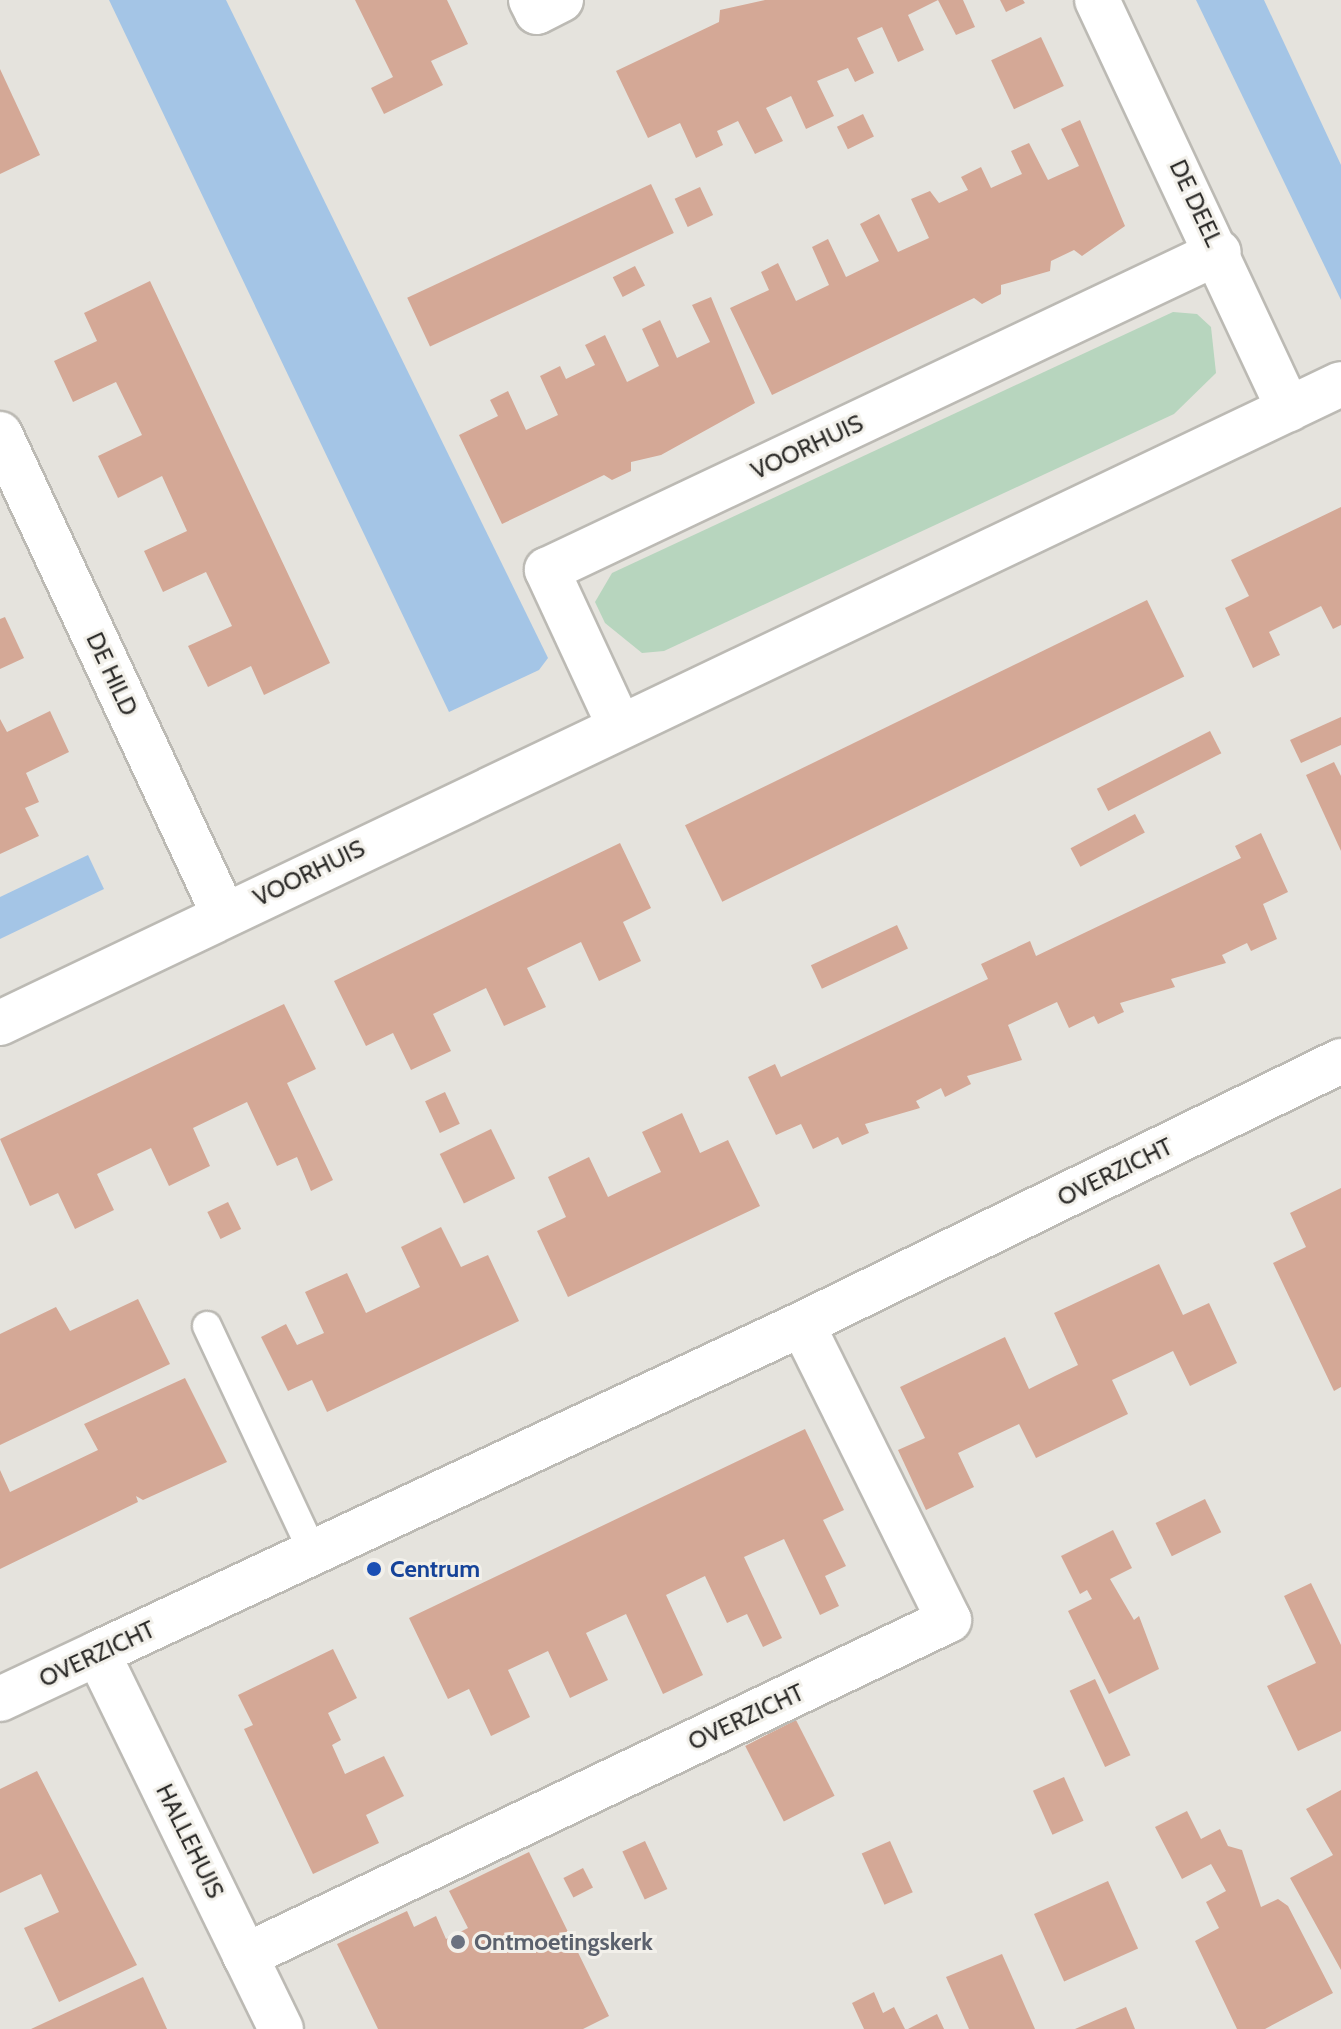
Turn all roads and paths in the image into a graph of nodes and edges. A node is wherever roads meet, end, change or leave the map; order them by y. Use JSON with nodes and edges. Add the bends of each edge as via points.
{"nodes":[{"id":1,"x":531,"y":0,"type":"edge"},
{"id":2,"x":561,"y":0,"type":"edge"},
{"id":3,"x":1097,"y":0,"type":"edge"},
{"id":4,"x":1219,"y":252,"type":"junction"},
{"id":5,"x":1341,"y":384,"type":"edge"},
{"id":6,"x":1289,"y":409,"type":"junction"},
{"id":7,"x":0,"y":434,"type":"edge"},
{"id":8,"x":618,"y":723,"type":"junction"},
{"id":9,"x":224,"y":915,"type":"junction"},
{"id":10,"x":0,"y":1023,"type":"edge"},
{"id":11,"x":1341,"y":1061,"type":"edge"},
{"id":12,"x":802,"y":1324,"type":"junction"},
{"id":13,"x":207,"y":1326,"type":"dead end"},
{"id":14,"x":313,"y":1552,"type":"junction"},
{"id":15,"x":98,"y":1653,"type":"junction"},
{"id":16,"x":0,"y":1699,"type":"edge"},
{"id":17,"x":245,"y":1956,"type":"junction"},
{"id":18,"x":281,"y":2029,"type":"edge"}],
"edges":[{"from":1,"to":2,"type":"street","via":[[537,12]]},
{"from":3,"to":4,"type":"street","name":"DE DEEL"},
{"from":4,"to":6,"type":"street","name":"DE DEEL"},
{"from":4,"to":8,"type":"street","name":"VOORHUIS","via":[[547,570]]},
{"from":5,"to":6,"type":"street","name":"VOORHUIS"},
{"from":6,"to":8,"type":"street","name":"VOORHUIS"},
{"from":7,"to":9,"type":"street","name":"DE HILD"},
{"from":8,"to":9,"type":"street","name":"VOORHUIS"},
{"from":9,"to":10,"type":"street","name":"VOORHUIS"},
{"from":11,"to":12,"type":"street","name":"OVERZICHT"},
{"from":12,"to":14,"type":"street","name":"OVERZICHT"},
{"from":12,"to":17,"type":"street","name":"OVERZICHT","via":[[949,1620]]},
{"from":13,"to":14,"type":"lane"},
{"from":14,"to":15,"type":"street","name":"OVERZICHT"},
{"from":15,"to":16,"type":"street","name":"OVERZICHT"},
{"from":15,"to":17,"type":"street","name":"HALLEHUIS"},
{"from":17,"to":18,"type":"street","name":"HALLEHUIS"}]}
